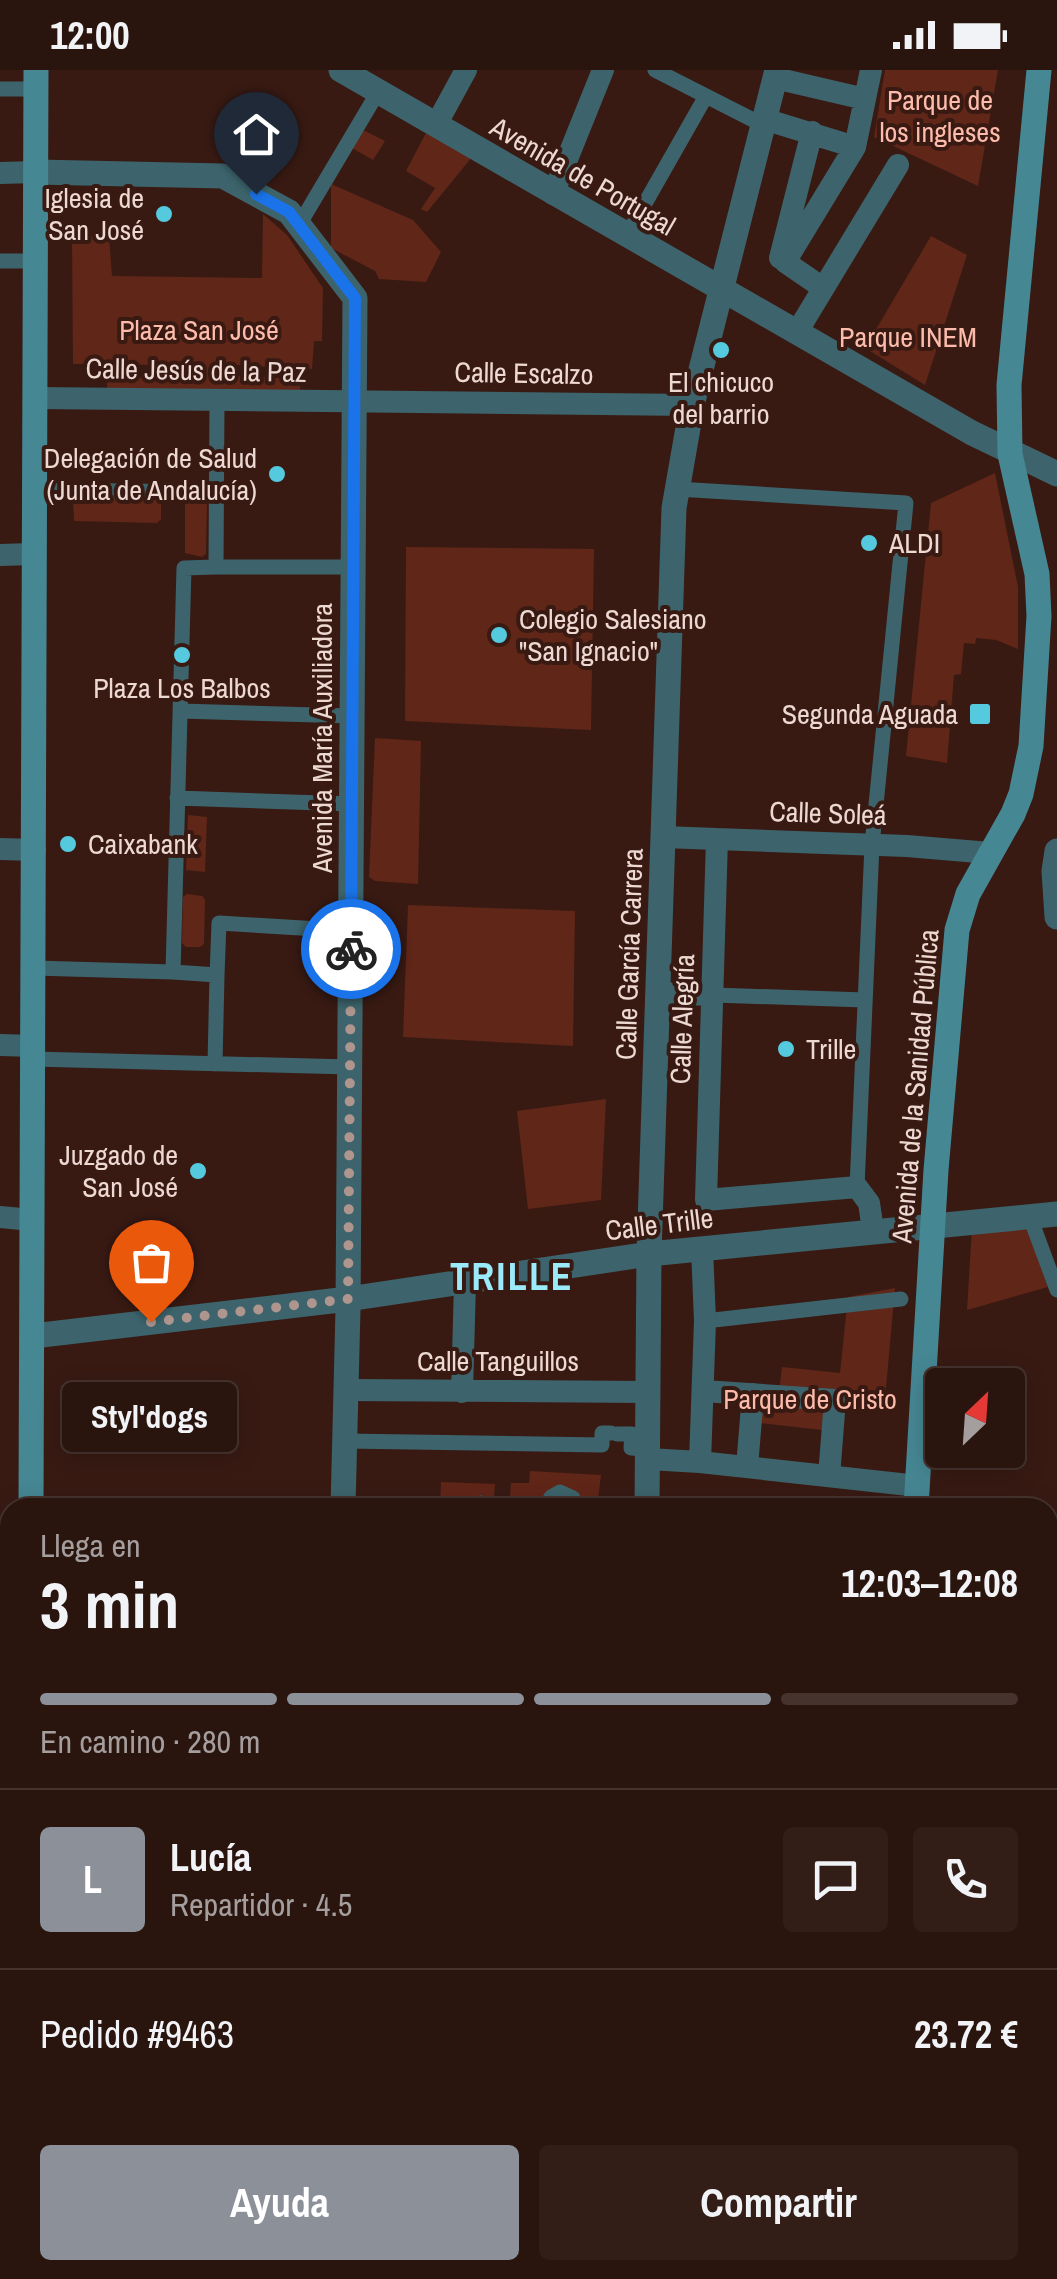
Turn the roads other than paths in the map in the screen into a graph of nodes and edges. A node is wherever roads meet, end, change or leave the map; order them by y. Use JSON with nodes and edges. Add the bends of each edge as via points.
{"nodes":[{"id":1,"x":341,"y":70,"type":"edge"},
{"id":2,"x":466,"y":70,"type":"edge"},
{"id":3,"x":603,"y":70,"type":"edge"},
{"id":4,"x":655,"y":70,"type":"edge"},
{"id":5,"x":871,"y":70,"type":"edge"},
{"id":6,"x":776,"y":74,"type":"edge"},
{"id":7,"x":1041,"y":77,"type":"edge"},
{"id":8,"x":36,"y":80,"type":"edge"},
{"id":9,"x":0,"y":89,"type":"edge"},
{"id":10,"x":378,"y":92,"type":"junction"},
{"id":11,"x":706,"y":96,"type":"junction"},
{"id":12,"x":865,"y":99,"type":"junction"},
{"id":13,"x":764,"y":122,"type":"junction"},
{"id":14,"x":436,"y":125,"type":"junction"},
{"id":15,"x":812,"y":132,"type":"junction"},
{"id":16,"x":854,"y":147,"type":"junction"},
{"id":17,"x":898,"y":165,"type":"dead end"},
{"id":18,"x":0,"y":172,"type":"edge"},
{"id":19,"x":36,"y":172,"type":"junction"},
{"id":20,"x":553,"y":194,"type":"junction"},
{"id":21,"x":299,"y":225,"type":"junction"},
{"id":22,"x":626,"y":236,"type":"junction"},
{"id":23,"x":0,"y":261,"type":"edge"},
{"id":24,"x":36,"y":261,"type":"junction"},
{"id":25,"x":785,"y":262,"type":"junction"},
{"id":26,"x":822,"y":288,"type":"junction"},
{"id":27,"x":721,"y":289,"type":"junction"},
{"id":28,"x":796,"y":332,"type":"junction"},
{"id":29,"x":36,"y":398,"type":"junction"},
{"id":30,"x":217,"y":400,"type":"junction"},
{"id":31,"x":355,"y":401,"type":"junction"},
{"id":32,"x":692,"y":405,"type":"junction"},
{"id":33,"x":1010,"y":454,"type":"junction"},
{"id":34,"x":1057,"y":474,"type":"edge"},
{"id":35,"x":676,"y":488,"type":"junction"},
{"id":36,"x":35,"y":490,"type":"junction"},
{"id":37,"x":216,"y":492,"type":"junction"},
{"id":38,"x":0,"y":554,"type":"edge"},
{"id":39,"x":33,"y":554,"type":"junction"},
{"id":40,"x":216,"y":567,"type":"junction"},
{"id":41,"x":354,"y":567,"type":"junction"},
{"id":42,"x":180,"y":711,"type":"junction"},
{"id":43,"x":352,"y":716,"type":"junction"},
{"id":44,"x":177,"y":798,"type":"junction"},
{"id":45,"x":352,"y":804,"type":"junction"},
{"id":46,"x":663,"y":837,"type":"junction"},
{"id":47,"x":717,"y":839,"type":"junction"},
{"id":48,"x":872,"y":845,"type":"junction"},
{"id":49,"x":0,"y":850,"type":"edge"},
{"id":50,"x":35,"y":850,"type":"junction"},
{"id":51,"x":990,"y":853,"type":"junction"},
{"id":52,"x":1056,"y":864,"type":"edge"},
{"id":53,"x":1057,"y":917,"type":"edge"},
{"id":54,"x":351,"y":931,"type":"junction"},
{"id":55,"x":34,"y":968,"type":"junction"},
{"id":56,"x":173,"y":972,"type":"junction"},
{"id":57,"x":217,"y":975,"type":"junction"},
{"id":58,"x":658,"y":993,"type":"junction"},
{"id":59,"x":713,"y":995,"type":"junction"},
{"id":60,"x":864,"y":1000,"type":"junction"},
{"id":61,"x":0,"y":1045,"type":"edge"},
{"id":62,"x":33,"y":1053,"type":"junction"},
{"id":63,"x":215,"y":1064,"type":"junction"},
{"id":64,"x":350,"y":1067,"type":"junction"},
{"id":65,"x":858,"y":1186,"type":"junction"},
{"id":66,"x":1057,"y":1214,"type":"edge"},
{"id":67,"x":1030,"y":1217,"type":"junction"},
{"id":68,"x":0,"y":1218,"type":"edge"},
{"id":69,"x":32,"y":1220,"type":"junction"},
{"id":70,"x":933,"y":1224,"type":"junction"},
{"id":71,"x":873,"y":1230,"type":"junction"},
{"id":72,"x":702,"y":1248,"type":"junction"},
{"id":73,"x":649,"y":1254,"type":"junction"},
{"id":74,"x":464,"y":1283,"type":"junction"},
{"id":75,"x":1057,"y":1290,"type":"edge"},
{"id":76,"x":348,"y":1299,"type":"junction"},
{"id":77,"x":901,"y":1299,"type":"dead end"},
{"id":78,"x":705,"y":1320,"type":"junction"},
{"id":79,"x":33,"y":1336,"type":"junction"},
{"id":80,"x":346,"y":1390,"type":"junction"},
{"id":81,"x":462,"y":1392,"type":"junction"},
{"id":82,"x":650,"y":1392,"type":"junction"},
{"id":83,"x":704,"y":1392,"type":"junction"},
{"id":84,"x":753,"y":1394,"type":"junction"},
{"id":85,"x":345,"y":1441,"type":"junction"},
{"id":86,"x":648,"y":1454,"type":"junction"},
{"id":87,"x":700,"y":1462,"type":"junction"},
{"id":88,"x":747,"y":1467,"type":"junction"},
{"id":89,"x":829,"y":1476,"type":"junction"},
{"id":90,"x":917,"y":1497,"type":"edge"},
{"id":91,"x":31,"y":1498,"type":"edge"},
{"id":92,"x":343,"y":1498,"type":"edge"},
{"id":93,"x":647,"y":1498,"type":"edge"}],
"edges":[{"from":1,"to":10,"type":"street","name":"Avenida de Portugal"},
{"from":2,"to":14,"type":"street"},
{"from":3,"to":20,"type":"street"},
{"from":4,"to":11,"type":"street"},
{"from":5,"to":12,"type":"street"},
{"from":6,"to":12,"type":"street"},
{"from":6,"to":13,"type":"street","name":"Calle García Carrera"},
{"from":7,"to":33,"type":"main road","name":"Avenida de la Sanidad Pública","via":[[1012,332]]},
{"from":8,"to":9,"type":"street"},
{"from":8,"to":19,"type":"main road"},
{"from":10,"to":14,"type":"street","name":"Avenida de Portugal"},
{"from":10,"to":21,"type":"street"},
{"from":11,"to":13,"type":"street"},
{"from":11,"to":22,"type":"street"},
{"from":12,"to":16,"type":"street"},
{"from":13,"to":15,"type":"street"},
{"from":13,"to":27,"type":"street","name":"Calle García Carrera"},
{"from":14,"to":20,"type":"street","name":"Avenida de Portugal"},
{"from":15,"to":16,"type":"street"},
{"from":15,"to":25,"type":"street","via":[[778,257]]},
{"from":16,"to":25,"type":"street"},
{"from":17,"to":26,"type":"street"},
{"from":18,"to":19,"type":"street"},
{"from":19,"to":21,"type":"street","via":[[222,176],[289,212]]},
{"from":19,"to":24,"type":"main road"},
{"from":20,"to":22,"type":"street","name":"Avenida de Portugal"},
{"from":21,"to":31,"type":"street","name":"Avenida María Auxiliadora","via":[[355,298]]},
{"from":22,"to":27,"type":"street","name":"Avenida de Portugal"},
{"from":23,"to":24,"type":"street"},
{"from":24,"to":29,"type":"main road"},
{"from":25,"to":26,"type":"street"},
{"from":26,"to":28,"type":"street"},
{"from":27,"to":28,"type":"street","name":"Avenida de Portugal"},
{"from":27,"to":32,"type":"street","name":"Calle García Carrera"},
{"from":28,"to":33,"type":"street","name":"Avenida de Portugal"},
{"from":29,"to":30,"type":"street","name":"Calle Jesús de la Paz"},
{"from":29,"to":36,"type":"main road"},
{"from":30,"to":31,"type":"street","name":"Calle Jesús de la Paz"},
{"from":30,"to":37,"type":"street"},
{"from":31,"to":32,"type":"street","name":"Calle Escalzo"},
{"from":31,"to":41,"type":"street","name":"Avenida María Auxiliadora"},
{"from":32,"to":35,"type":"street","name":"Calle García Carrera"},
{"from":33,"to":34,"type":"street","name":"Avenida de Portugal"},
{"from":33,"to":51,"type":"main road","name":"Avenida de la Sanidad Pública","via":[[1037,574],[1039,616],[1026,775]]},
{"from":35,"to":46,"type":"street","name":"Calle García Carrera"},
{"from":35,"to":48,"type":"street","via":[[906,503]]},
{"from":36,"to":37,"type":"street"},
{"from":36,"to":39,"type":"main road"},
{"from":37,"to":40,"type":"street"},
{"from":38,"to":39,"type":"street"},
{"from":39,"to":50,"type":"main road"},
{"from":40,"to":41,"type":"street"},
{"from":40,"to":42,"type":"street","via":[[184,568]]},
{"from":41,"to":43,"type":"street","name":"Avenida María Auxiliadora"},
{"from":42,"to":43,"type":"street"},
{"from":42,"to":44,"type":"street"},
{"from":43,"to":45,"type":"street","name":"Avenida María Auxiliadora"},
{"from":44,"to":45,"type":"street"},
{"from":44,"to":56,"type":"street"},
{"from":45,"to":54,"type":"street","name":"Avenida María Auxiliadora"},
{"from":46,"to":47,"type":"street","name":"Calle Soleá"},
{"from":46,"to":58,"type":"street","name":"Calle García Carrera"},
{"from":47,"to":48,"type":"street","name":"Calle Soleá"},
{"from":47,"to":59,"type":"street","name":"Calle Alegría"},
{"from":48,"to":51,"type":"street","name":"Calle Soleá"},
{"from":48,"to":60,"type":"street"},
{"from":49,"to":50,"type":"street"},
{"from":50,"to":55,"type":"main road"},
{"from":51,"to":70,"type":"main road","name":"Avenida de la Sanidad Pública","via":[[956,930]]},
{"from":52,"to":53,"type":"street"},
{"from":54,"to":57,"type":"street","via":[[219,923]]},
{"from":54,"to":64,"type":"street","name":"Avenida María Auxiliadora"},
{"from":55,"to":56,"type":"street"},
{"from":55,"to":62,"type":"main road"},
{"from":56,"to":57,"type":"street"},
{"from":57,"to":63,"type":"street"},
{"from":58,"to":59,"type":"street"},
{"from":58,"to":73,"type":"street","name":"Calle García Carrera"},
{"from":59,"to":60,"type":"street"},
{"from":59,"to":65,"type":"street","name":"Calle Alegría","via":[[706,1200]]},
{"from":60,"to":65,"type":"street"},
{"from":61,"to":62,"type":"street"},
{"from":62,"to":63,"type":"street"},
{"from":62,"to":69,"type":"main road"},
{"from":63,"to":64,"type":"street"},
{"from":64,"to":76,"type":"street","name":"Avenida María Auxiliadora"},
{"from":65,"to":71,"type":"street"},
{"from":66,"to":67,"type":"street","name":"Calle Trille"},
{"from":67,"to":70,"type":"street","name":"Calle Trille"},
{"from":67,"to":75,"type":"street"},
{"from":68,"to":69,"type":"street"},
{"from":69,"to":79,"type":"main road"},
{"from":70,"to":71,"type":"street","name":"Calle Trille"},
{"from":70,"to":90,"type":"main road","name":"Avenida de la Sanidad Pública"},
{"from":71,"to":72,"type":"street","name":"Calle Trille"},
{"from":72,"to":73,"type":"street","name":"Calle Trille"},
{"from":72,"to":78,"type":"street"},
{"from":73,"to":74,"type":"street","name":"Calle Trille"},
{"from":73,"to":82,"type":"street","name":"Calle García Carrera"},
{"from":74,"to":76,"type":"street","name":"Calle Trille"},
{"from":74,"to":81,"type":"street"},
{"from":76,"to":79,"type":"street","name":"Calle Trille"},
{"from":76,"to":80,"type":"street","name":"Avenida María Auxiliadora"},
{"from":77,"to":78,"type":"street"},
{"from":78,"to":83,"type":"street"},
{"from":79,"to":91,"type":"main road"},
{"from":80,"to":81,"type":"street","name":"Calle Tanguillos"},
{"from":80,"to":85,"type":"street","name":"Avenida María Auxiliadora"},
{"from":81,"to":82,"type":"street","name":"Calle Tanguillos"},
{"from":82,"to":86,"type":"street","name":"Calle García Carrera"},
{"from":83,"to":84,"type":"street"},
{"from":83,"to":87,"type":"street"},
{"from":84,"to":88,"type":"street"},
{"from":84,"to":89,"type":"street","via":[[836,1400]]},
{"from":85,"to":86,"type":"street","via":[[602,1445],[602,1433],[632,1434],[631,1448]]},
{"from":85,"to":92,"type":"street","name":"Avenida María Auxiliadora"},
{"from":86,"to":87,"type":"street"},
{"from":86,"to":93,"type":"street","name":"Calle García Carrera"},
{"from":87,"to":88,"type":"street"},
{"from":88,"to":89,"type":"street"},
{"from":89,"to":90,"type":"street"}]}
